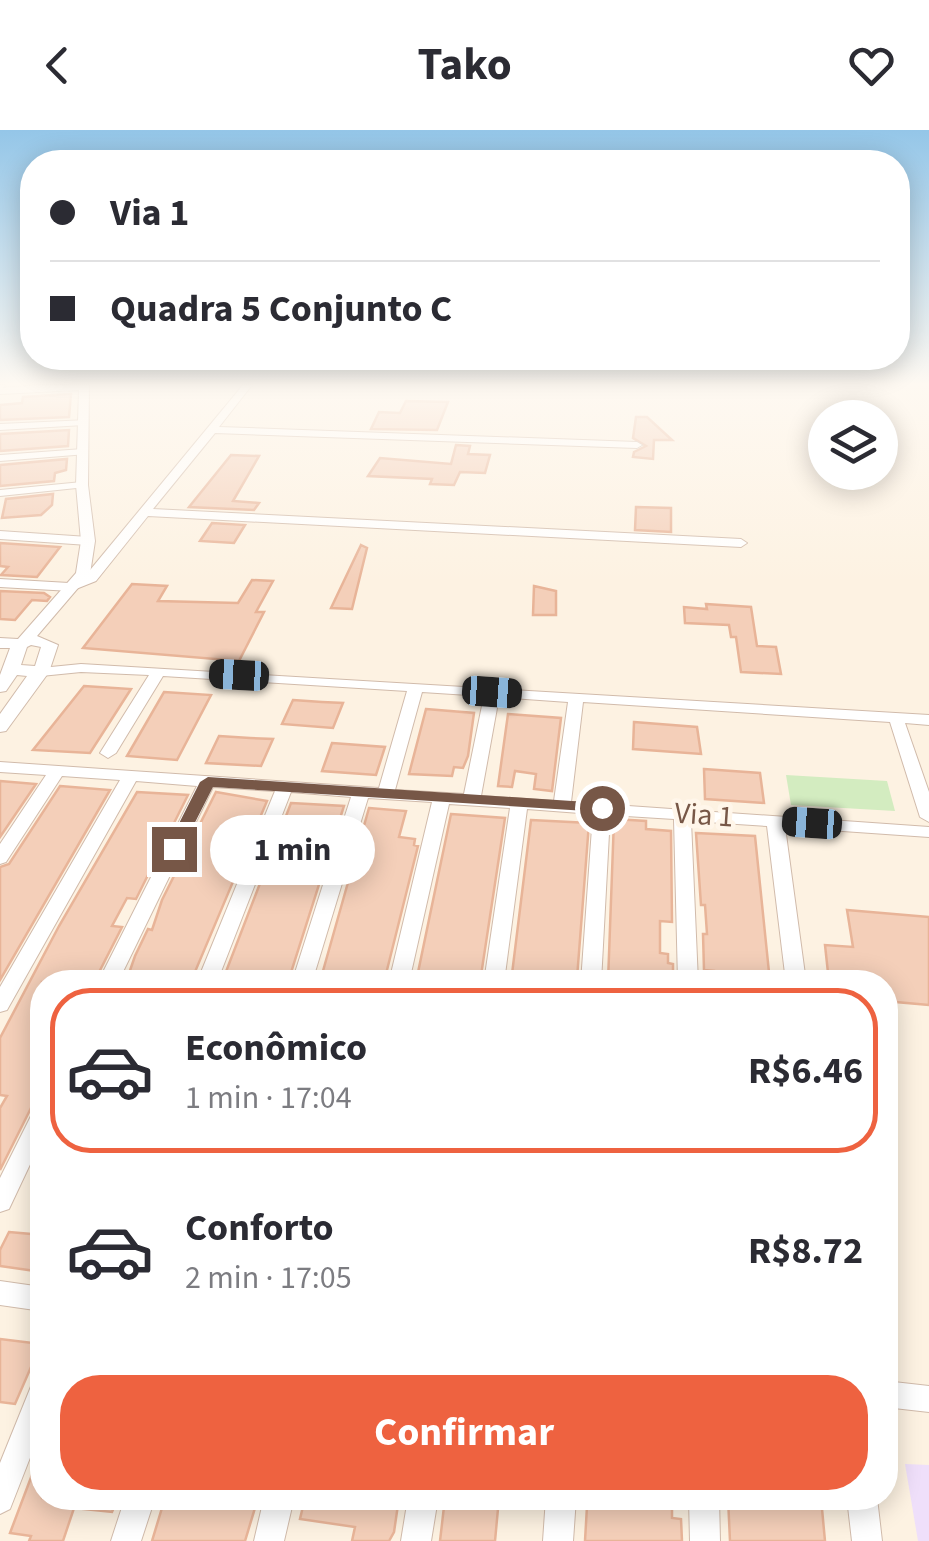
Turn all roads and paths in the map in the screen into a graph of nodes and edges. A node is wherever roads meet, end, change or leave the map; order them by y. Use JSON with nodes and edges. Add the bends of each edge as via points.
{"nodes":[{"id":1,"x":198,"y":451,"type":"edge"},
{"id":2,"x":83,"y":452,"type":"joint"},
{"id":3,"x":0,"y":458,"type":"edge"},
{"id":4,"x":82,"y":485,"type":"junction"},
{"id":5,"x":0,"y":492,"type":"edge"},
{"id":6,"x":146,"y":512,"type":"junction"},
{"id":7,"x":0,"y":535,"type":"edge"},
{"id":8,"x":88,"y":541,"type":"junction"},
{"id":9,"x":741,"y":542,"type":"dead end"},
{"id":10,"x":0,"y":583,"type":"edge"},
{"id":11,"x":66,"y":593,"type":"junction"},
{"id":12,"x":23,"y":642,"type":"junction"},
{"id":13,"x":0,"y":643,"type":"edge"},
{"id":14,"x":44,"y":662,"type":"junction"},
{"id":15,"x":8,"y":668,"type":"edge"},
{"id":16,"x":159,"y":670,"type":"junction"},
{"id":17,"x":0,"y":687,"type":"edge"},
{"id":18,"x":416,"y":687,"type":"junction"},
{"id":19,"x":492,"y":692,"type":"junction"},
{"id":20,"x":576,"y":698,"type":"junction"},
{"id":21,"x":896,"y":718,"type":"junction"},
{"id":22,"x":929,"y":720,"type":"edge"},
{"id":23,"x":0,"y":727,"type":"edge"},
{"id":24,"x":108,"y":753,"type":"dead end"},
{"id":25,"x":0,"y":767,"type":"edge"},
{"id":26,"x":57,"y":771,"type":"junction"},
{"id":27,"x":130,"y":777,"type":"junction"},
{"id":28,"x":208,"y":782,"type":"junction"},
{"id":29,"x":284,"y":787,"type":"junction"},
{"id":30,"x":361,"y":792,"type":"junction"},
{"id":31,"x":386,"y":793,"type":"junction"},
{"id":32,"x":442,"y":796,"type":"junction"},
{"id":33,"x":472,"y":798,"type":"junction"},
{"id":34,"x":519,"y":802,"type":"junction"},
{"id":35,"x":562,"y":805,"type":"junction"},
{"id":36,"x":602,"y":808,"type":"junction"},
{"id":37,"x":682,"y":814,"type":"junction"},
{"id":38,"x":929,"y":817,"type":"edge"},
{"id":39,"x":775,"y":820,"type":"junction"},
{"id":40,"x":929,"y":832,"type":"edge"},
{"id":41,"x":0,"y":858,"type":"edge"},
{"id":42,"x":114,"y":970,"type":"edge"},
{"id":43,"x":211,"y":970,"type":"edge"},
{"id":44,"x":306,"y":970,"type":"edge"},
{"id":45,"x":402,"y":970,"type":"edge"},
{"id":46,"x":496,"y":970,"type":"edge"},
{"id":47,"x":592,"y":970,"type":"edge"},
{"id":48,"x":688,"y":970,"type":"edge"},
{"id":49,"x":794,"y":970,"type":"edge"},
{"id":50,"x":0,"y":1005,"type":"edge"},
{"id":51,"x":30,"y":1141,"type":"edge"},
{"id":52,"x":0,"y":1202,"type":"edge"},
{"id":53,"x":0,"y":1293,"type":"edge"},
{"id":54,"x":30,"y":1297,"type":"edge"},
{"id":55,"x":898,"y":1395,"type":"edge"},
{"id":56,"x":929,"y":1398,"type":"edge"},
{"id":57,"x":30,"y":1423,"type":"edge"},
{"id":58,"x":0,"y":1499,"type":"edge"},
{"id":59,"x":136,"y":1510,"type":"edge"},
{"id":60,"x":276,"y":1510,"type":"edge"},
{"id":61,"x":420,"y":1510,"type":"edge"},
{"id":62,"x":560,"y":1510,"type":"edge"},
{"id":63,"x":704,"y":1510,"type":"edge"},
{"id":64,"x":863,"y":1510,"type":"edge"},
{"id":65,"x":126,"y":1541,"type":"edge"},
{"id":66,"x":269,"y":1541,"type":"edge"},
{"id":67,"x":416,"y":1541,"type":"edge"},
{"id":68,"x":558,"y":1541,"type":"edge"},
{"id":69,"x":705,"y":1541,"type":"edge"},
{"id":70,"x":867,"y":1541,"type":"edge"}],
"edges":[{"from":1,"to":6,"type":"street"},
{"from":2,"to":3,"type":"street"},
{"from":2,"to":4,"type":"street"},
{"from":4,"to":5,"type":"street"},
{"from":4,"to":8,"type":"street"},
{"from":6,"to":9,"type":"street"},
{"from":6,"to":11,"type":"street","via":[[91,578]]},
{"from":7,"to":8,"type":"street"},
{"from":8,"to":11,"type":"street","via":[[83,574]]},
{"from":10,"to":11,"type":"street"},
{"from":11,"to":12,"type":"street"},
{"from":11,"to":14,"type":"street"},
{"from":12,"to":13,"type":"street"},
{"from":12,"to":14,"type":"street"},
{"from":12,"to":15,"type":"street"},
{"from":14,"to":15,"type":"street"},
{"from":14,"to":16,"type":"street"},
{"from":14,"to":23,"type":"street"},
{"from":15,"to":17,"type":"street"},
{"from":16,"to":18,"type":"street"},
{"from":16,"to":24,"type":"street"},
{"from":18,"to":19,"type":"street"},
{"from":18,"to":31,"type":"street"},
{"from":19,"to":20,"type":"street"},
{"from":19,"to":33,"type":"street"},
{"from":20,"to":21,"type":"street"},
{"from":20,"to":35,"type":"street"},
{"from":21,"to":22,"type":"street"},
{"from":21,"to":38,"type":"street"},
{"from":25,"to":26,"type":"street","name":"Via 1"},
{"from":26,"to":27,"type":"street","name":"Via 1"},
{"from":26,"to":41,"type":"street"},
{"from":27,"to":28,"type":"street","name":"Via 1"},
{"from":27,"to":50,"type":"street"},
{"from":28,"to":29,"type":"street","name":"Via 1"},
{"from":28,"to":42,"type":"street"},
{"from":29,"to":30,"type":"street","name":"Via 1"},
{"from":29,"to":43,"type":"street"},
{"from":30,"to":31,"type":"street","name":"Via 1"},
{"from":30,"to":44,"type":"street"},
{"from":31,"to":32,"type":"street","name":"Via 1"},
{"from":32,"to":33,"type":"street","name":"Via 1"},
{"from":32,"to":45,"type":"street"},
{"from":33,"to":34,"type":"street","name":"Via 1"},
{"from":34,"to":35,"type":"street","name":"Via 1"},
{"from":34,"to":46,"type":"street"},
{"from":35,"to":36,"type":"street","name":"Via 1"},
{"from":36,"to":37,"type":"street","name":"Via 1"},
{"from":36,"to":47,"type":"street"},
{"from":37,"to":39,"type":"street","name":"Via 1"},
{"from":37,"to":48,"type":"street"},
{"from":39,"to":40,"type":"street","name":"Via 1"},
{"from":39,"to":49,"type":"street"},
{"from":51,"to":52,"type":"street"},
{"from":53,"to":54,"type":"street"},
{"from":55,"to":56,"type":"street"},
{"from":57,"to":58,"type":"street"},
{"from":59,"to":65,"type":"street"},
{"from":60,"to":66,"type":"street"},
{"from":61,"to":67,"type":"street"},
{"from":62,"to":68,"type":"street"},
{"from":63,"to":69,"type":"street"},
{"from":64,"to":70,"type":"street"}]}
